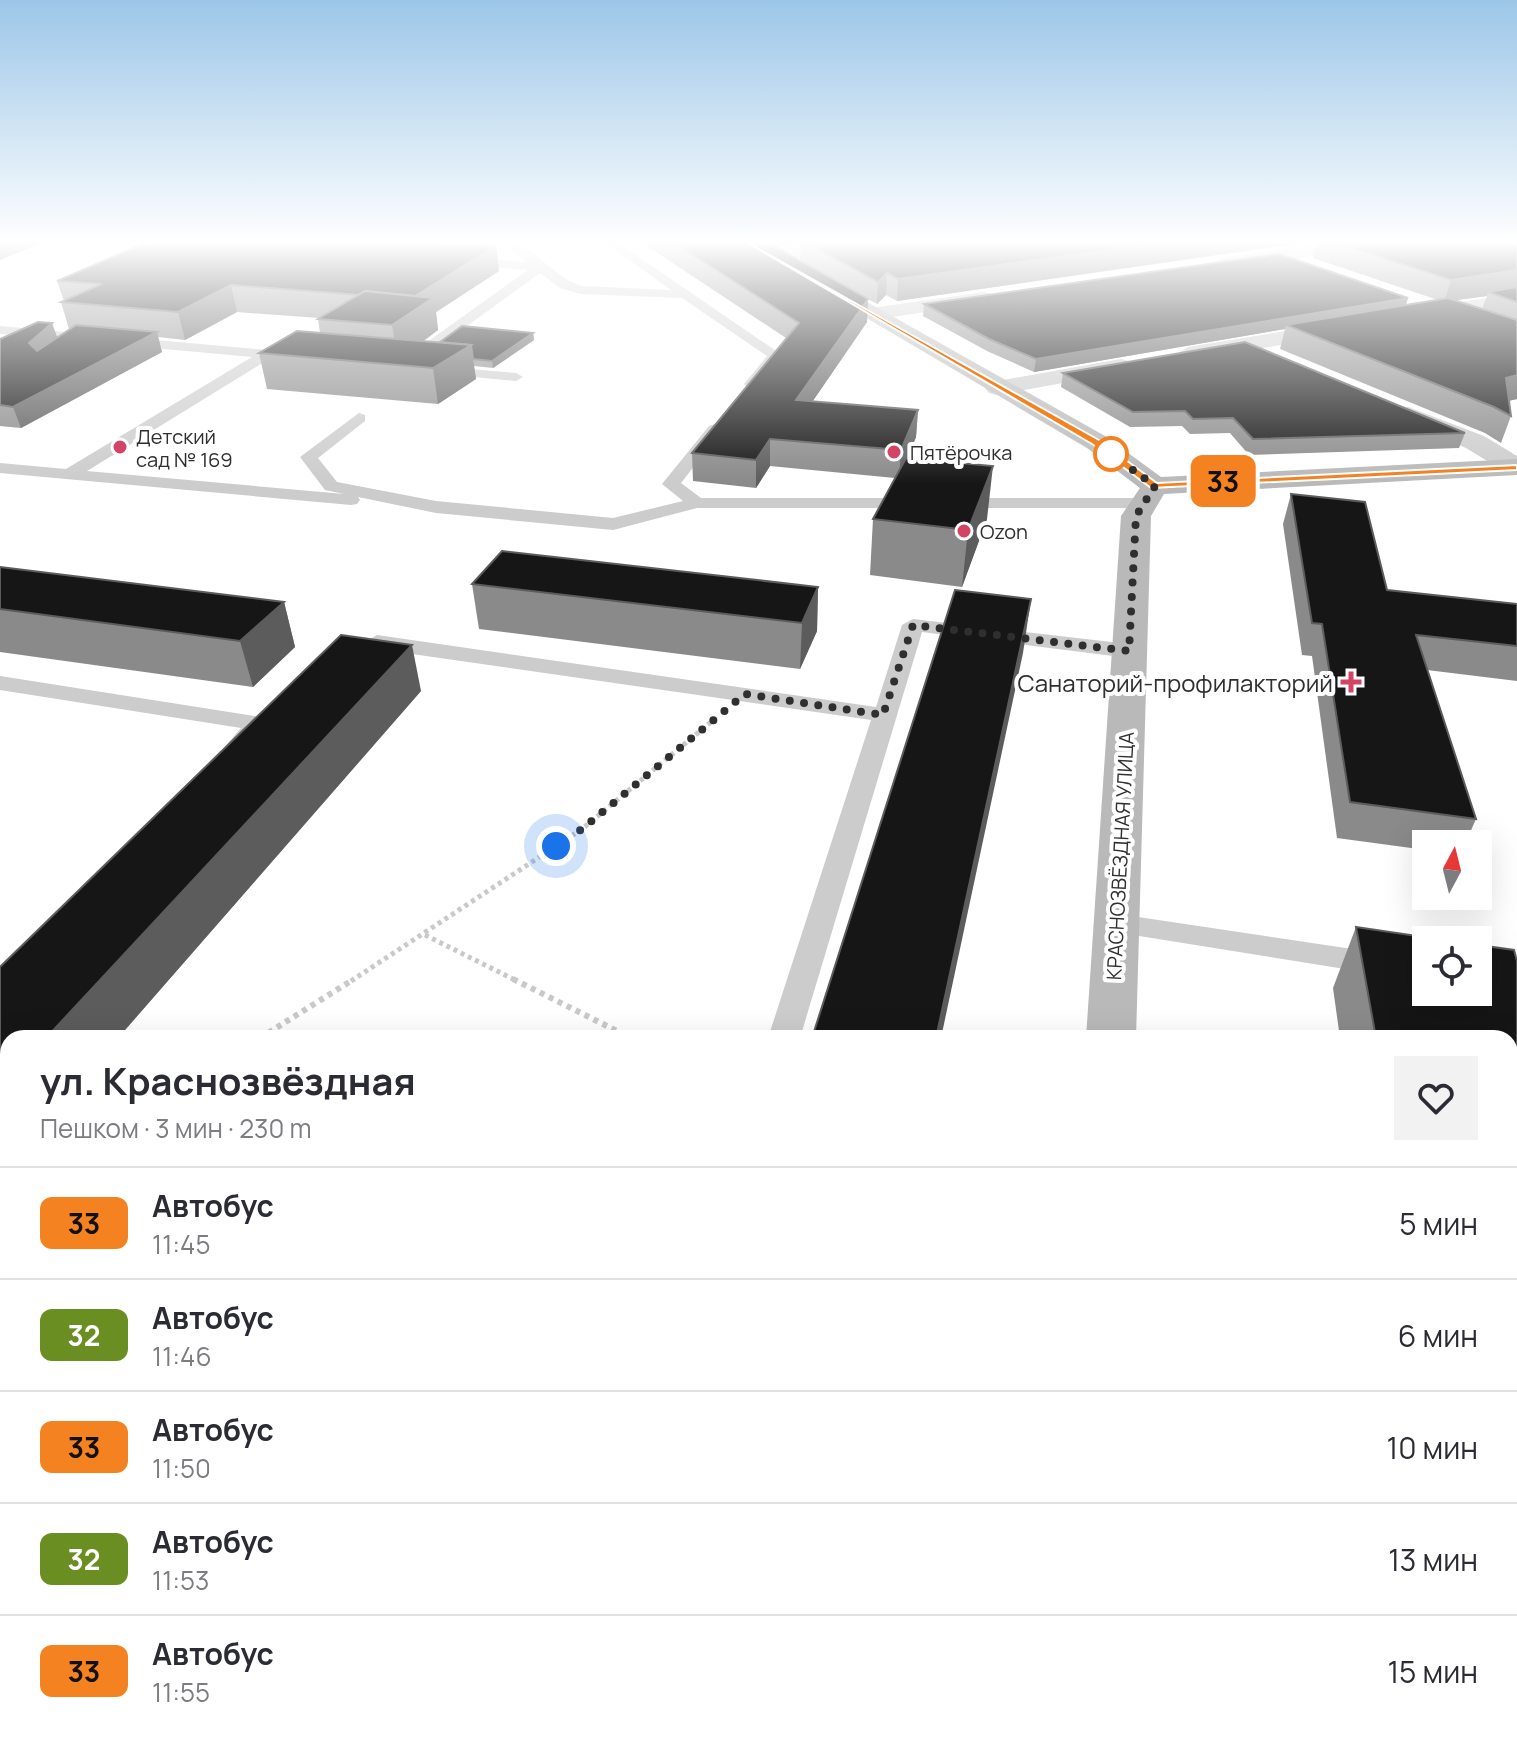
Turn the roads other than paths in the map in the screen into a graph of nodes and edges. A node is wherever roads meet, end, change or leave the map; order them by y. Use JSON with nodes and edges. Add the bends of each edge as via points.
{"nodes":[{"id":1,"x":460,"y":321,"type":"edge"},
{"id":2,"x":725,"y":321,"type":"edge"},
{"id":3,"x":884,"y":321,"type":"edge"},
{"id":4,"x":1471,"y":321,"type":"edge"},
{"id":5,"x":1364,"y":324,"type":"edge"},
{"id":6,"x":1479,"y":324,"type":"edge"},
{"id":7,"x":0,"y":330,"type":"edge"},
{"id":8,"x":78,"y":337,"type":"junction"},
{"id":9,"x":1242,"y":345,"type":"junction"},
{"id":10,"x":267,"y":354,"type":"junction"},
{"id":11,"x":56,"y":355,"type":"edge"},
{"id":12,"x":312,"y":358,"type":"edge"},
{"id":13,"x":1286,"y":363,"type":"edge"},
{"id":14,"x":516,"y":377,"type":"dead end"},
{"id":15,"x":997,"y":388,"type":"junction"},
{"id":16,"x":1388,"y":406,"type":"edge"},
{"id":17,"x":359,"y":418,"type":"edge"},
{"id":18,"x":1517,"y":467,"type":"edge"},
{"id":19,"x":0,"y":468,"type":"edge"},
{"id":20,"x":68,"y":475,"type":"junction"},
{"id":21,"x":1150,"y":494,"type":"junction"},
{"id":22,"x":697,"y":503,"type":"junction"},
{"id":23,"x":436,"y":507,"type":"junction"},
{"id":24,"x":347,"y":638,"type":"edge"},
{"id":25,"x":1129,"y":651,"type":"junction"},
{"id":26,"x":1,"y":685,"type":"edge"},
{"id":27,"x":883,"y":715,"type":"junction"},
{"id":28,"x":226,"y":756,"type":"edge"},
{"id":29,"x":1118,"y":924,"type":"junction"},
{"id":30,"x":1412,"y":969,"type":"edge"},
{"id":31,"x":786,"y":1030,"type":"edge"},
{"id":32,"x":1111,"y":1030,"type":"edge"}],
"edges":[{"from":1,"to":14,"type":"lane","via":[[394,366]]},
{"from":2,"to":22,"type":"lane","via":[[775,355],[671,484]]},
{"from":3,"to":15,"type":"street"},
{"from":4,"to":6,"type":"street"},
{"from":5,"to":9,"type":"street"},
{"from":7,"to":8,"type":"lane"},
{"from":8,"to":10,"type":"lane"},
{"from":8,"to":11,"type":"lane"},
{"from":9,"to":13,"type":"street"},
{"from":9,"to":15,"type":"street"},
{"from":10,"to":12,"type":"lane"},
{"from":10,"to":20,"type":"lane"},
{"from":15,"to":21,"type":"street","via":[[1096,442]]},
{"from":16,"to":18,"type":"street","via":[[1475,442]]},
{"from":17,"to":23,"type":"lane","via":[[309,457],[331,486]]},
{"from":18,"to":21,"type":"street"},
{"from":19,"to":20,"type":"lane"},
{"from":20,"to":23,"type":"lane"},
{"from":21,"to":22,"type":"lane"},
{"from":21,"to":25,"type":"street","name":"КРАСНОЗВЁЗДНАЯ УЛИЦА","via":[[1136,516]]},
{"from":22,"to":23,"type":"lane","via":[[613,524]]},
{"from":24,"to":27,"type":"lane"},
{"from":25,"to":27,"type":"lane","via":[[913,625]]},
{"from":25,"to":29,"type":"street","name":"КРАСНОЗВЁЗДНАЯ УЛИЦА"},
{"from":26,"to":28,"type":"lane","via":[[266,718]]},
{"from":27,"to":31,"type":"lane"},
{"from":29,"to":30,"type":"lane"},
{"from":29,"to":32,"type":"street","name":"КРАСНОЗВЁЗДНАЯ УЛИЦА"}]}
